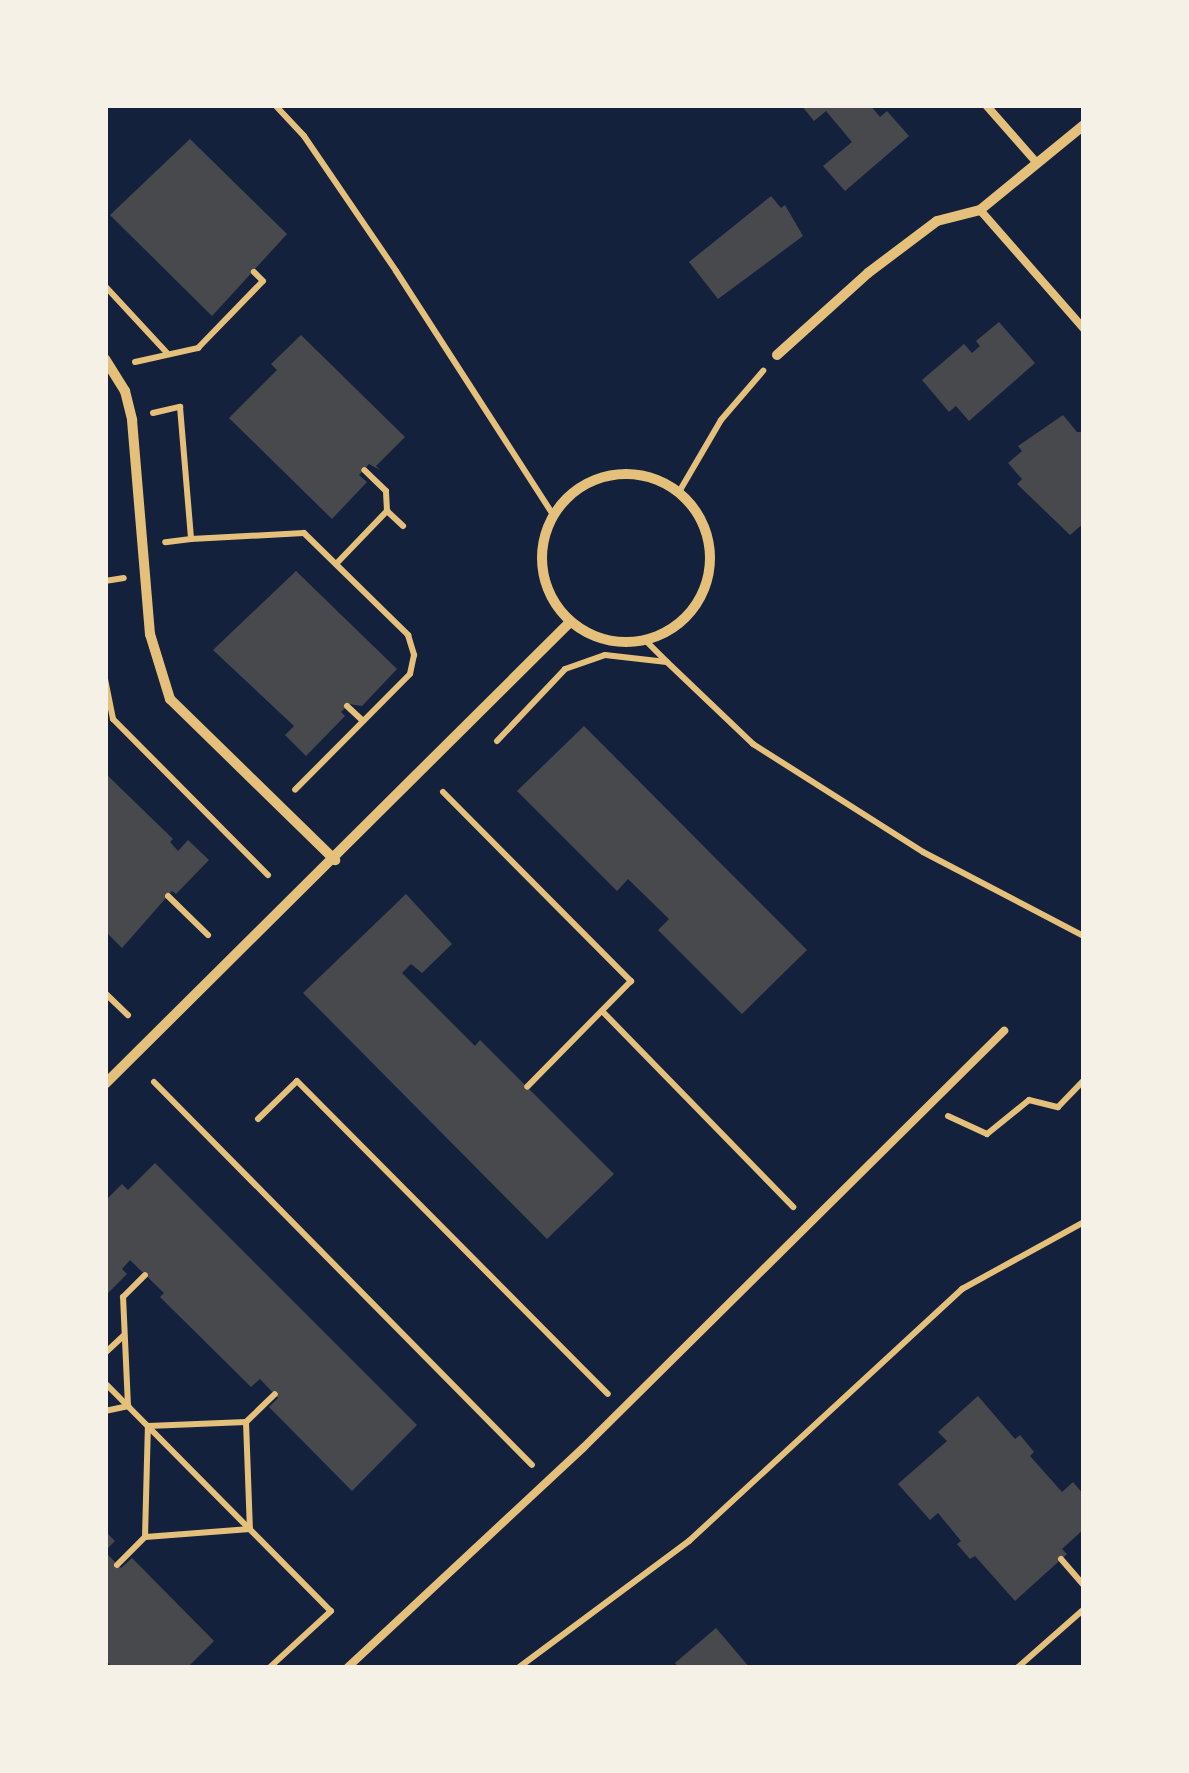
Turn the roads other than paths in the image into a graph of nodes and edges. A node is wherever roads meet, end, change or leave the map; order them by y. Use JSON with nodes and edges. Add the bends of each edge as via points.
{"nodes":[{"id":1,"x":986,"y":105,"type":"edge"},
{"id":2,"x":1084,"y":126,"type":"edge"},
{"id":3,"x":1037,"y":163,"type":"junction"},
{"id":4,"x":980,"y":210,"type":"junction"},
{"id":5,"x":1084,"y":329,"type":"edge"},
{"id":6,"x":777,"y":355,"type":"road end"},
{"id":7,"x":105,"y":359,"type":"edge"},
{"id":8,"x":570,"y":622,"type":"junction"},
{"id":9,"x":335,"y":860,"type":"junction"},
{"id":10,"x":1004,"y":1031,"type":"dead end"},
{"id":11,"x":105,"y":1084,"type":"edge"},
{"id":12,"x":347,"y":1668,"type":"edge"}],
"edges":[{"from":1,"to":3,"type":"lane"},
{"from":2,"to":3,"type":"street"},
{"from":3,"to":4,"type":"street"},
{"from":4,"to":5,"type":"lane"},
{"from":4,"to":6,"type":"street","via":[[936,221]]},
{"from":7,"to":9,"type":"street","via":[[126,391],[132,420],[150,634],[170,699]]},
{"from":8,"to":8,"type":"street","via":[[542,572],[542,543],[552,516],[596,478],[639,476],[679,492],[697,512],[710,563],[690,612],[645,640],[618,642]]},
{"from":8,"to":9,"type":"street"},
{"from":9,"to":11,"type":"street"},
{"from":10,"to":12,"type":"lane","via":[[548,1482]]}]}
